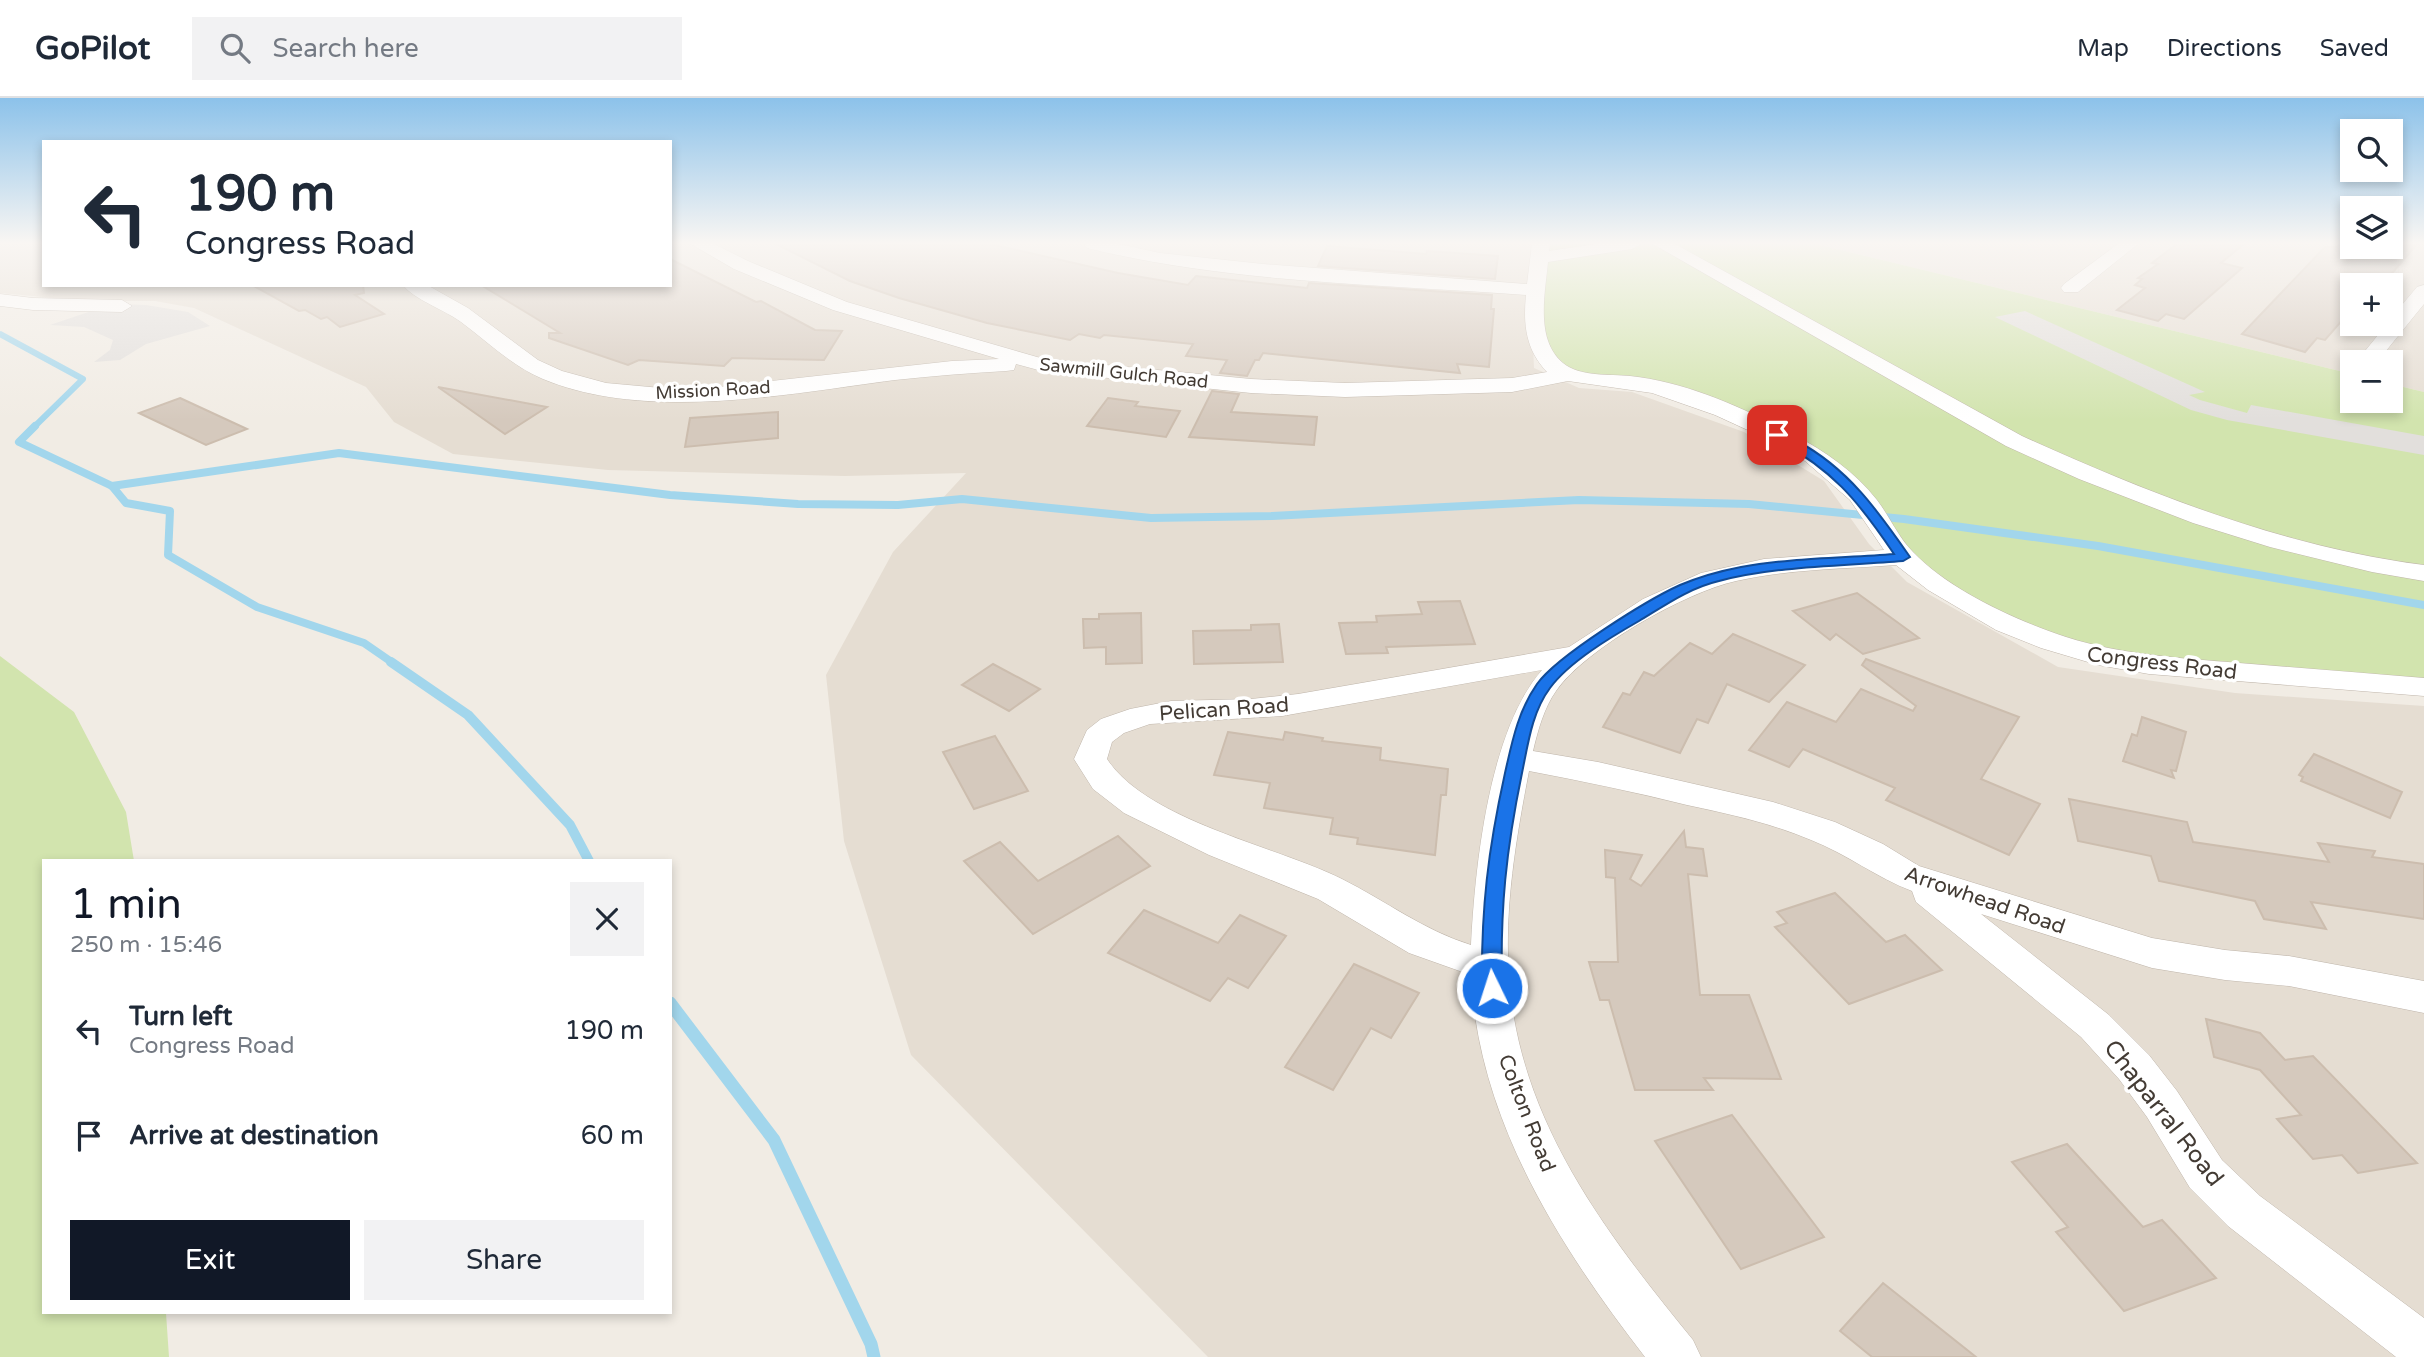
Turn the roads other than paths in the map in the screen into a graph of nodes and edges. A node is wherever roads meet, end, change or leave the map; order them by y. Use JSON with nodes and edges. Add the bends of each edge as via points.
{"nodes":[{"id":1,"x":23,"y":303,"type":"edge"},
{"id":2,"x":442,"y":303,"type":"edge"},
{"id":3,"x":833,"y":303,"type":"edge"},
{"id":4,"x":1536,"y":303,"type":"edge"},
{"id":5,"x":1768,"y":303,"type":"edge"},
{"id":6,"x":2414,"y":303,"type":"edge"},
{"id":7,"x":122,"y":306,"type":"dead end"},
{"id":8,"x":955,"y":340,"type":"junction"},
{"id":9,"x":2376,"y":350,"type":"edge"},
{"id":10,"x":1042,"y":365,"type":"junction"},
{"id":11,"x":929,"y":369,"type":"junction"},
{"id":12,"x":1567,"y":375,"type":"junction"},
{"id":13,"x":1691,"y":399,"type":"joint"},
{"id":14,"x":1903,"y":557,"type":"junction"},
{"id":15,"x":2424,"y":573,"type":"edge"},
{"id":16,"x":1579,"y":654,"type":"junction"},
{"id":17,"x":2424,"y":687,"type":"edge"},
{"id":18,"x":1515,"y":758,"type":"junction"},
{"id":19,"x":1906,"y":875,"type":"junction"},
{"id":20,"x":1490,"y":966,"type":"junction"},
{"id":21,"x":2424,"y":997,"type":"edge"},
{"id":22,"x":2424,"y":1349,"type":"edge"},
{"id":23,"x":1676,"y":1357,"type":"edge"}],
"edges":[{"from":1,"to":7,"type":"street"},
{"from":2,"to":11,"type":"street","name":"Mission Road","via":[[528,365],[589,388],[690,394]]},
{"from":3,"to":8,"type":"street","name":"Sawmill Gulch Road"},
{"from":4,"to":12,"type":"street","via":[[1538,344],[1555,369]]},
{"from":5,"to":15,"type":"street","via":[[2073,468],[2172,508],[2283,543]]},
{"from":6,"to":9,"type":"street"},
{"from":8,"to":10,"type":"street","name":"Sawmill Gulch Road"},
{"from":8,"to":11,"type":"street","via":[[964,347],[961,356]]},
{"from":10,"to":11,"type":"street","name":"Mission Road"},
{"from":10,"to":12,"type":"street","name":"Sawmill Gulch Road","via":[[1239,385],[1345,390],[1512,385]]},
{"from":12,"to":13,"type":"street","name":"Sawmill Gulch Road","via":[[1638,383]]},
{"from":13,"to":14,"type":"street","name":"Congress Road","via":[[1777,435],[1828,466],[1868,506]]},
{"from":14,"to":16,"type":"street","name":"Colton Road","via":[[1711,578],[1660,601]]},
{"from":14,"to":17,"type":"street","name":"Congress Road","via":[[1947,591],[2014,629],[2104,659],[2193,671]]},
{"from":16,"to":18,"type":"street","name":"Colton Road","via":[[1544,685],[1525,722]]},
{"from":16,"to":20,"type":"street","name":"Pelican Road","via":[[1303,703],[1155,712],[1122,722],[1098,737],[1091,751],[1094,768],[1110,787],[1147,813],[1321,884],[1436,949]]},
{"from":18,"to":19,"type":"street","name":"Arrowhead Road","via":[[1761,810],[1823,831]]},
{"from":18,"to":20,"type":"street","name":"Colton Road","via":[[1499,842]]},
{"from":19,"to":21,"type":"street","name":"Arrowhead Road","via":[[2152,953],[2289,971]]},
{"from":19,"to":22,"type":"street","name":"Chaparral Road","via":[[2095,1026],[2162,1104],[2206,1174],[2244,1211]]},
{"from":20,"to":23,"type":"street","name":"Colton Road","via":[[1497,1032],[1538,1153],[1567,1210]]}]}
